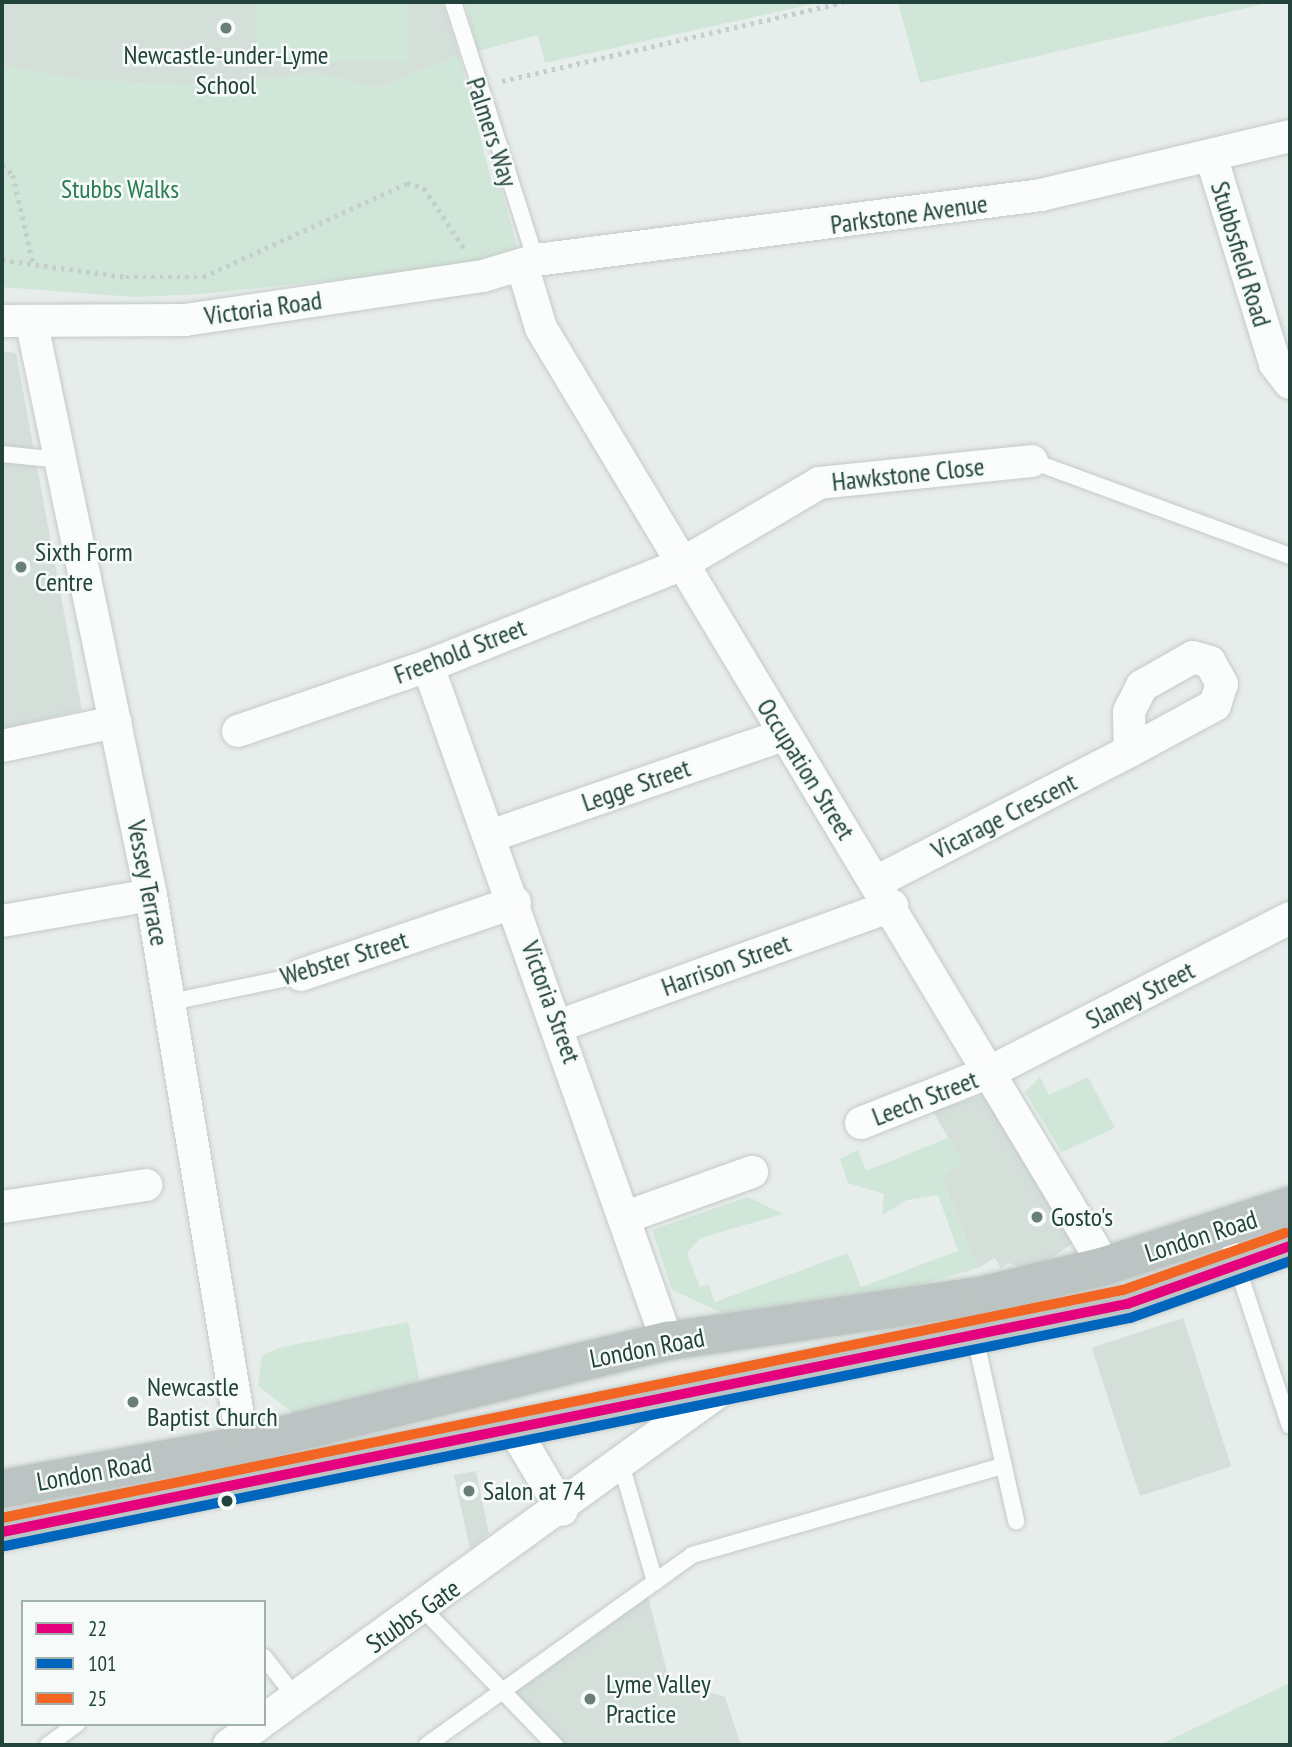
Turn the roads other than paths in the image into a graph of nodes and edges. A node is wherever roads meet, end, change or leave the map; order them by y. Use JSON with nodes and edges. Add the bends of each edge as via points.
{"nodes":[{"id":1,"x":453,"y":2,"type":"edge"},
{"id":2,"x":1290,"y":136,"type":"edge"},
{"id":3,"x":1212,"y":159,"type":"junction"},
{"id":4,"x":529,"y":262,"type":"junction"},
{"id":5,"x":17,"y":322,"type":"edge"},
{"id":6,"x":1290,"y":383,"type":"edge"},
{"id":7,"x":2,"y":454,"type":"edge"},
{"id":8,"x":61,"y":460,"type":"junction"},
{"id":9,"x":1032,"y":461,"type":"joint"},
{"id":10,"x":1290,"y":556,"type":"edge"},
{"id":11,"x":680,"y":565,"type":"junction"},
{"id":12,"x":428,"y":666,"type":"junction"},
{"id":13,"x":238,"y":731,"type":"dead end"},
{"id":14,"x":117,"y":732,"type":"junction"},
{"id":15,"x":783,"y":734,"type":"junction"},
{"id":16,"x":2,"y":746,"type":"edge"},
{"id":17,"x":1130,"y":751,"type":"dead end"},
{"id":18,"x":490,"y":836,"type":"junction"},
{"id":19,"x":885,"y":894,"type":"junction"},
{"id":20,"x":151,"y":895,"type":"junction"},
{"id":21,"x":515,"y":902,"type":"junction"},
{"id":22,"x":1290,"y":918,"type":"edge"},
{"id":23,"x":2,"y":921,"type":"edge"},
{"id":24,"x":301,"y":975,"type":"joint"},
{"id":25,"x":171,"y":1002,"type":"junction"},
{"id":26,"x":561,"y":1025,"type":"junction"},
{"id":27,"x":990,"y":1072,"type":"junction"},
{"id":28,"x":861,"y":1123,"type":"dead end"},
{"id":29,"x":752,"y":1172,"type":"dead end"},
{"id":30,"x":146,"y":1185,"type":"dead end"},
{"id":31,"x":1290,"y":1206,"type":"edge"},
{"id":32,"x":2,"y":1207,"type":"edge"},
{"id":33,"x":626,"y":1217,"type":"junction"},
{"id":34,"x":1290,"y":1245,"type":"edge"},
{"id":35,"x":1231,"y":1247,"type":"junction"},
{"id":36,"x":1105,"y":1266,"type":"junction"},
{"id":37,"x":975,"y":1337,"type":"junction"},
{"id":38,"x":667,"y":1341,"type":"junction"},
{"id":39,"x":676,"y":1411,"type":"junction"},
{"id":40,"x":1290,"y":1426,"type":"edge"},
{"id":41,"x":514,"y":1429,"type":"junction"},
{"id":42,"x":243,"y":1445,"type":"junction"},
{"id":43,"x":621,"y":1464,"type":"junction"},
{"id":44,"x":1003,"y":1466,"type":"junction"},
{"id":45,"x":2,"y":1489,"type":"edge"},
{"id":46,"x":562,"y":1510,"type":"junction"},
{"id":47,"x":1016,"y":1521,"type":"dead end"},
{"id":48,"x":2,"y":1532,"type":"edge"},
{"id":49,"x":655,"y":1582,"type":"junction"},
{"id":50,"x":423,"y":1609,"type":"junction"},
{"id":51,"x":266,"y":1660,"type":"edge"},
{"id":52,"x":499,"y":1693,"type":"junction"},
{"id":53,"x":296,"y":1698,"type":"junction"},
{"id":54,"x":266,"y":1719,"type":"edge"},
{"id":55,"x":74,"y":1726,"type":"edge"},
{"id":56,"x":256,"y":1726,"type":"edge"},
{"id":57,"x":48,"y":1745,"type":"edge"},
{"id":58,"x":229,"y":1745,"type":"edge"},
{"id":59,"x":427,"y":1745,"type":"edge"},
{"id":60,"x":555,"y":1745,"type":"edge"}],
"edges":[{"from":1,"to":4,"type":"lane","name":"Palmers Way"},
{"from":2,"to":3,"type":"street","name":"Parkstone Avenue"},
{"from":3,"to":4,"type":"street","name":"Parkstone Avenue","via":[[1041,195]]},
{"from":3,"to":6,"type":"street","name":"Stubbsfield Road","via":[[1275,364]]},
{"from":4,"to":5,"type":"street","name":"Victoria Road","via":[[482,276],[185,320]]},
{"from":4,"to":11,"type":"street","name":"Occupation Street","via":[[541,328]]},
{"from":5,"to":8,"type":"street","name":"Vessey Terrace"},
{"from":7,"to":8,"type":"lane"},
{"from":8,"to":14,"type":"street","name":"Vessey Terrace"},
{"from":9,"to":10,"type":"lane"},
{"from":9,"to":11,"type":"street","name":"Hawkstone Close","via":[[819,483]]},
{"from":11,"to":12,"type":"street","name":"Freehold Street"},
{"from":11,"to":15,"type":"street","name":"Occupation Street"},
{"from":12,"to":13,"type":"street","name":"Freehold Street"},
{"from":12,"to":18,"type":"street","name":"Victoria Street"},
{"from":14,"to":16,"type":"street"},
{"from":14,"to":20,"type":"street","name":"Vessey Terrace"},
{"from":15,"to":18,"type":"street","name":"Legge Street"},
{"from":15,"to":19,"type":"street","name":"Occupation Street"},
{"from":17,"to":19,"type":"street","name":"Vicarage Crescent"},
{"from":18,"to":21,"type":"street","name":"Victoria Street"},
{"from":19,"to":26,"type":"street","name":"Harrison Street"},
{"from":19,"to":27,"type":"street","name":"Occupation Street"},
{"from":20,"to":23,"type":"street"},
{"from":20,"to":25,"type":"street","name":"Vessey Terrace"},
{"from":21,"to":24,"type":"street","name":"Webster Street"},
{"from":21,"to":26,"type":"street","name":"Victoria Street"},
{"from":22,"to":27,"type":"street","name":"Slaney Street"},
{"from":24,"to":25,"type":"lane","name":"Webster Street"},
{"from":25,"to":42,"type":"street","name":"Vessey Terrace"},
{"from":26,"to":33,"type":"street","name":"Victoria Street"},
{"from":27,"to":28,"type":"street","name":"Leech Street"},
{"from":27,"to":36,"type":"street","name":"Occupation Street"},
{"from":29,"to":33,"type":"street"},
{"from":30,"to":32,"type":"street"},
{"from":31,"to":35,"type":"highway","name":"London Road"},
{"from":33,"to":38,"type":"street","name":"Victoria Street"},
{"from":34,"to":35,"type":"highway","name":"London Road"},
{"from":35,"to":36,"type":"highway","name":"London Road"},
{"from":35,"to":37,"type":"highway","name":"London Road","via":[[1127,1304]]},
{"from":35,"to":40,"type":"lane"},
{"from":36,"to":38,"type":"highway","name":"London Road","via":[[980,1296]]},
{"from":37,"to":39,"type":"highway","name":"London Road","via":[[727,1385]]},
{"from":37,"to":44,"type":"lane"},
{"from":38,"to":39,"type":"highway"},
{"from":38,"to":42,"type":"highway","name":"London Road"},
{"from":39,"to":41,"type":"highway","name":"London Road"},
{"from":39,"to":43,"type":"street","name":"Stubbs Gate"},
{"from":41,"to":46,"type":"street"},
{"from":41,"to":48,"type":"highway","name":"London Road"},
{"from":42,"to":45,"type":"highway","name":"London Road"},
{"from":43,"to":46,"type":"street","name":"Stubbs Gate"},
{"from":43,"to":49,"type":"lane"},
{"from":44,"to":47,"type":"lane"},
{"from":44,"to":49,"type":"lane","via":[[692,1555]]},
{"from":46,"to":50,"type":"street","name":"Stubbs Gate"},
{"from":49,"to":52,"type":"lane"},
{"from":50,"to":52,"type":"lane"},
{"from":50,"to":53,"type":"street","name":"Stubbs Gate"},
{"from":51,"to":53,"type":"lane"},
{"from":52,"to":59,"type":"lane"},
{"from":52,"to":60,"type":"lane"},
{"from":53,"to":54,"type":"street","name":"Stubbs Gate"},
{"from":55,"to":57,"type":"lane"},
{"from":56,"to":58,"type":"street"}]}
